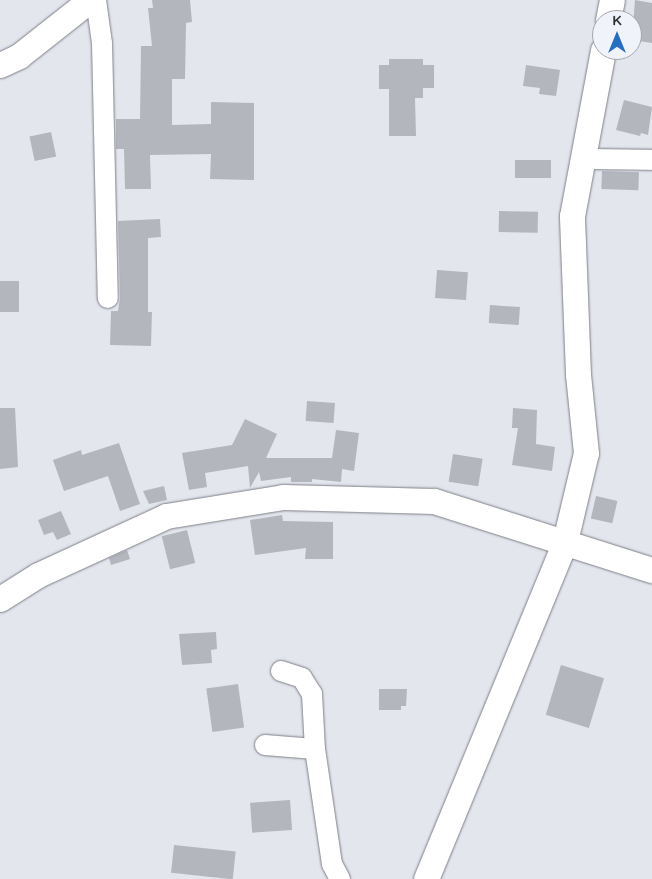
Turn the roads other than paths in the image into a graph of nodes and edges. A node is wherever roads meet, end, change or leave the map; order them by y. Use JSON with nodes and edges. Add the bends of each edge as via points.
{"nodes":[{"id":1,"x":90,"y":0,"type":"edge"},
{"id":2,"x":96,"y":0,"type":"edge"},
{"id":3,"x":601,"y":60,"type":"edge"},
{"id":4,"x":0,"y":65,"type":"edge"},
{"id":5,"x":583,"y":159,"type":"junction"},
{"id":6,"x":652,"y":160,"type":"edge"},
{"id":7,"x":108,"y":298,"type":"dead end"},
{"id":8,"x":565,"y":541,"type":"junction"},
{"id":9,"x":652,"y":570,"type":"edge"},
{"id":10,"x":0,"y":599,"type":"edge"},
{"id":11,"x":281,"y":671,"type":"dead end"},
{"id":12,"x":265,"y":745,"type":"dead end"},
{"id":13,"x":315,"y":749,"type":"junction"},
{"id":14,"x":340,"y":879,"type":"edge"},
{"id":15,"x":426,"y":879,"type":"edge"}],
"edges":[{"from":1,"to":4,"type":"street","via":[[19,56]]},
{"from":2,"to":7,"type":"street","via":[[102,43]]},
{"from":3,"to":5,"type":"street"},
{"from":5,"to":6,"type":"street"},
{"from":5,"to":8,"type":"street","via":[[572,216],[578,374],[586,453]]},
{"from":8,"to":9,"type":"street"},
{"from":8,"to":10,"type":"street","via":[[434,501],[283,496],[166,516],[38,575]]},
{"from":8,"to":15,"type":"street"},
{"from":11,"to":13,"type":"street","via":[[302,678],[312,694]]},
{"from":12,"to":13,"type":"street"},
{"from":13,"to":14,"type":"street","via":[[332,864]]}]}
